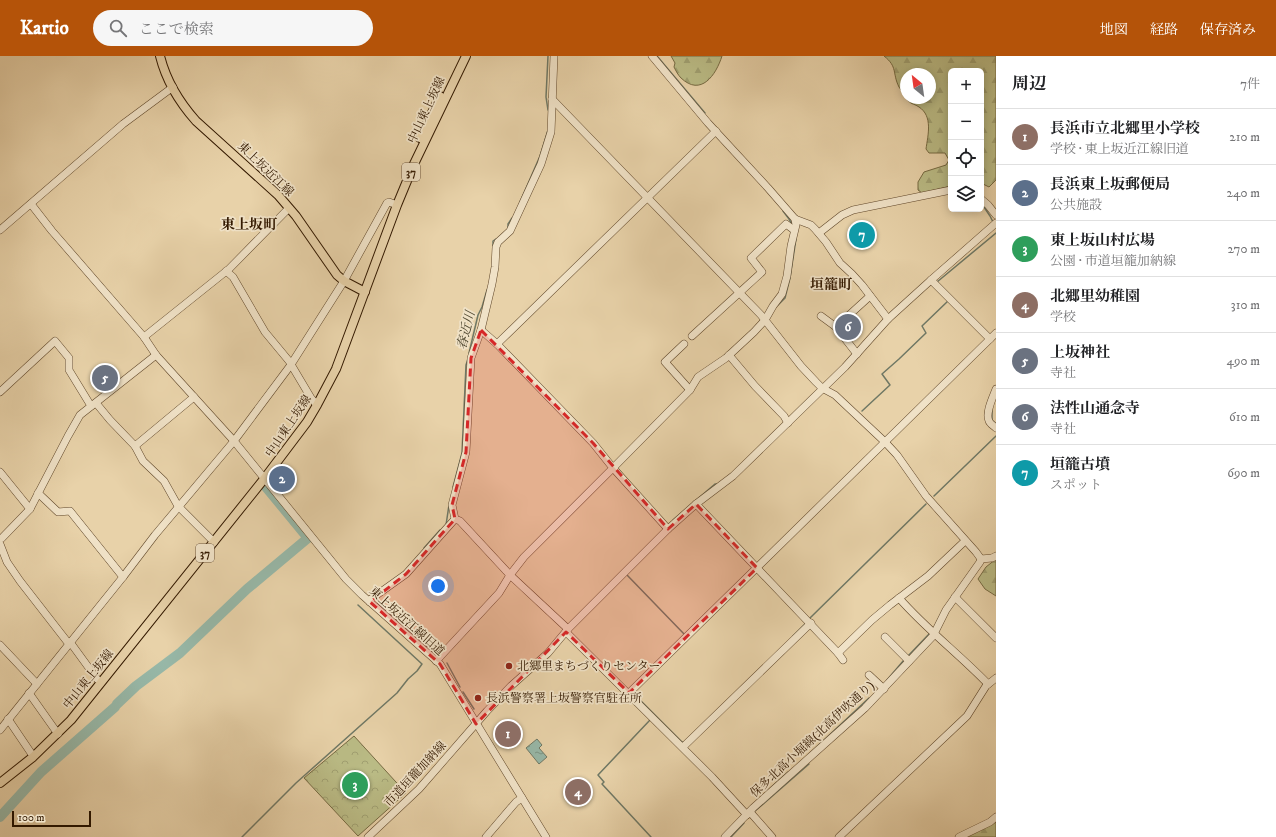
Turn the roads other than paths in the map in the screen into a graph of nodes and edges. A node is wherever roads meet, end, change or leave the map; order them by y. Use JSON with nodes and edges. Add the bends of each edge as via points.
{"nodes":[{"id":1,"x":160,"y":56,"type":"edge"},
{"id":2,"x":460,"y":56,"type":"edge"},
{"id":3,"x":466,"y":56,"type":"edge"},
{"id":4,"x":554,"y":56,"type":"edge"},
{"id":5,"x":652,"y":56,"type":"edge"},
{"id":6,"x":173,"y":87,"type":"junction"},
{"id":7,"x":552,"y":99,"type":"junction"},
{"id":8,"x":716,"y":131,"type":"junction"},
{"id":9,"x":948,"y":191,"type":"edge"},
{"id":10,"x":647,"y":198,"type":"junction"},
{"id":11,"x":984,"y":202,"type":"edge"},
{"id":12,"x":31,"y":204,"type":"junction"},
{"id":13,"x":395,"y":204,"type":"junction"},
{"id":14,"x":289,"y":208,"type":"junction"},
{"id":15,"x":996,"y":215,"type":"edge"},
{"id":16,"x":795,"y":219,"type":"junction"},
{"id":17,"x":996,"y":223,"type":"edge"},
{"id":18,"x":0,"y":230,"type":"edge"},
{"id":19,"x":794,"y":230,"type":"junction"},
{"id":20,"x":819,"y":233,"type":"junction"},
{"id":21,"x":226,"y":271,"type":"junction"},
{"id":22,"x":931,"y":280,"type":"junction"},
{"id":23,"x":344,"y":281,"type":"junction"},
{"id":24,"x":362,"y":291,"type":"junction"},
{"id":25,"x":739,"y":293,"type":"junction"},
{"id":26,"x":870,"y":296,"type":"junction"},
{"id":27,"x":821,"y":316,"type":"dead end"},
{"id":28,"x":888,"y":319,"type":"junction"},
{"id":29,"x":765,"y":320,"type":"junction"},
{"id":30,"x":836,"y":327,"type":"junction"},
{"id":31,"x":481,"y":330,"type":"junction"},
{"id":32,"x":996,"y":333,"type":"edge"},
{"id":33,"x":692,"y":336,"type":"dead end"},
{"id":34,"x":144,"y":337,"type":"junction"},
{"id":35,"x":990,"y":339,"type":"junction"},
{"id":36,"x":497,"y":344,"type":"junction"},
{"id":37,"x":684,"y":344,"type":"dead end"},
{"id":38,"x":857,"y":354,"type":"junction"},
{"id":39,"x":729,"y":355,"type":"junction"},
{"id":40,"x":156,"y":356,"type":"junction"},
{"id":41,"x":291,"y":364,"type":"junction"},
{"id":42,"x":822,"y":388,"type":"junction"},
{"id":43,"x":996,"y":389,"type":"edge"},
{"id":44,"x":690,"y":390,"type":"junction"},
{"id":45,"x":0,"y":392,"type":"edge"},
{"id":46,"x":194,"y":397,"type":"junction"},
{"id":47,"x":315,"y":403,"type":"junction"},
{"id":48,"x":94,"y":405,"type":"junction"},
{"id":49,"x":787,"y":421,"type":"junction"},
{"id":50,"x":996,"y":428,"type":"edge"},
{"id":51,"x":887,"y":440,"type":"junction"},
{"id":52,"x":234,"y":441,"type":"junction"},
{"id":53,"x":135,"y":446,"type":"junction"},
{"id":54,"x":613,"y":468,"type":"junction"},
{"id":55,"x":0,"y":472,"type":"edge"},
{"id":56,"x":263,"y":477,"type":"junction"},
{"id":57,"x":38,"y":493,"type":"junction"},
{"id":58,"x":696,"y":504,"type":"junction"},
{"id":59,"x":178,"y":506,"type":"junction"},
{"id":60,"x":30,"y":509,"type":"junction"},
{"id":61,"x":456,"y":519,"type":"junction"},
{"id":62,"x":668,"y":529,"type":"junction"},
{"id":63,"x":0,"y":539,"type":"edge"},
{"id":64,"x":212,"y":540,"type":"junction"},
{"id":65,"x":965,"y":540,"type":"junction"},
{"id":66,"x":0,"y":544,"type":"edge"},
{"id":67,"x":996,"y":556,"type":"edge"},
{"id":68,"x":982,"y":559,"type":"junction"},
{"id":69,"x":757,"y":568,"type":"junction"},
{"id":70,"x":510,"y":575,"type":"junction"},
{"id":71,"x":123,"y":577,"type":"junction"},
{"id":72,"x":899,"y":598,"type":"junction"},
{"id":73,"x":957,"y":599,"type":"junction"},
{"id":74,"x":370,"y":602,"type":"junction"},
{"id":75,"x":811,"y":623,"type":"junction"},
{"id":76,"x":567,"y":630,"type":"junction"},
{"id":77,"x":934,"y":634,"type":"junction"},
{"id":78,"x":995,"y":635,"type":"edge"},
{"id":79,"x":885,"y":637,"type":"dead end"},
{"id":80,"x":69,"y":643,"type":"junction"},
{"id":81,"x":0,"y":645,"type":"edge"},
{"id":82,"x":838,"y":653,"type":"junction"},
{"id":83,"x":907,"y":659,"type":"junction"},
{"id":84,"x":843,"y":660,"type":"dead end"},
{"id":85,"x":436,"y":661,"type":"junction"},
{"id":86,"x":869,"y":675,"type":"dead end"},
{"id":87,"x":97,"y":679,"type":"junction"},
{"id":88,"x":993,"y":682,"type":"edge"},
{"id":89,"x":37,"y":684,"type":"junction"},
{"id":90,"x":884,"y":688,"type":"junction"},
{"id":91,"x":29,"y":693,"type":"junction"},
{"id":92,"x":629,"y":693,"type":"junction"},
{"id":93,"x":8,"y":719,"type":"junction"},
{"id":94,"x":476,"y":724,"type":"junction"},
{"id":95,"x":0,"y":730,"type":"edge"},
{"id":96,"x":56,"y":732,"type":"junction"},
{"id":97,"x":683,"y":747,"type":"junction"},
{"id":98,"x":31,"y":753,"type":"junction"},
{"id":99,"x":0,"y":777,"type":"edge"},
{"id":100,"x":0,"y":783,"type":"edge"},
{"id":101,"x":522,"y":798,"type":"junction"},
{"id":102,"x":748,"y":813,"type":"junction"},
{"id":103,"x":996,"y":817,"type":"edge"},
{"id":104,"x":368,"y":837,"type":"edge"},
{"id":105,"x":486,"y":837,"type":"edge"},
{"id":106,"x":546,"y":837,"type":"edge"},
{"id":107,"x":725,"y":837,"type":"edge"},
{"id":108,"x":772,"y":837,"type":"edge"},
{"id":109,"x":839,"y":837,"type":"edge"},
{"id":110,"x":959,"y":837,"type":"edge"}],
"edges":[{"from":1,"to":6,"type":"main road","name":"東上坂近江線"},
{"from":2,"to":13,"type":"main road","name":"中山東上坂線","number":"37","via":[[431,115]]},
{"from":3,"to":13,"type":"main road","name":"中山東上坂線","number":"37"},
{"from":4,"to":7,"type":"street"},
{"from":5,"to":8,"type":"street"},
{"from":6,"to":12,"type":"street","via":[[123,124]]},
{"from":6,"to":14,"type":"main road","name":"東上坂近江線","via":[[186,110],[196,121]]},
{"from":7,"to":10,"type":"street"},
{"from":7,"to":31,"type":"street","via":[[551,132],[541,164],[510,231],[496,247],[495,267]]},
{"from":8,"to":10,"type":"street"},
{"from":8,"to":16,"type":"street"},
{"from":9,"to":20,"type":"street","via":[[853,210],[842,215]]},
{"from":10,"to":25,"type":"street"},
{"from":10,"to":36,"type":"street"},
{"from":11,"to":15,"type":"street"},
{"from":12,"to":18,"type":"street"},
{"from":12,"to":34,"type":"street","name":"東上坂近江線旧道"},
{"from":13,"to":23,"type":"street","via":[[387,203]]},
{"from":13,"to":24,"type":"main road","name":"中山東上坂線","number":"37"},
{"from":14,"to":21,"type":"street"},
{"from":14,"to":23,"type":"main road","name":"東上坂近江線"},
{"from":16,"to":19,"type":"street"},
{"from":16,"to":20,"type":"street","via":[[810,225]]},
{"from":17,"to":22,"type":"street","name":"市道垣籠加納線"},
{"from":19,"to":25,"type":"street","via":[[786,224],[751,258],[762,272]]},
{"from":19,"to":29,"type":"street","via":[[782,294]]},
{"from":20,"to":26,"type":"street","via":[[840,263]]},
{"from":21,"to":34,"type":"street"},
{"from":21,"to":41,"type":"street","via":[[233,277],[265,332]]},
{"from":22,"to":28,"type":"street","name":"市道垣籠加納線"},
{"from":22,"to":35,"type":"street"},
{"from":23,"to":24,"type":"main road","name":"東上坂近江線"},
{"from":23,"to":41,"type":"street"},
{"from":24,"to":47,"type":"main road","name":"中山東上坂線","number":"37","via":[[336,369]]},
{"from":25,"to":29,"type":"street"},
{"from":25,"to":33,"type":"street"},
{"from":26,"to":28,"type":"street"},
{"from":26,"to":30,"type":"street"},
{"from":27,"to":30,"type":"street"},
{"from":28,"to":38,"type":"street","name":"市道垣籠加納線"},
{"from":29,"to":39,"type":"street"},
{"from":29,"to":42,"type":"street"},
{"from":30,"to":38,"type":"street"},
{"from":31,"to":36,"type":"street"},
{"from":31,"to":61,"type":"street","via":[[471,358],[466,452],[452,505]]},
{"from":32,"to":35,"type":"street"},
{"from":34,"to":40,"type":"street","name":"東上坂近江線旧道"},
{"from":35,"to":51,"type":"street"},
{"from":36,"to":54,"type":"street","via":[[593,443]]},
{"from":37,"to":44,"type":"street","via":[[665,362]]},
{"from":38,"to":42,"type":"street","name":"市道垣籠加納線"},
{"from":39,"to":44,"type":"street","via":[[698,377]]},
{"from":39,"to":49,"type":"street"},
{"from":40,"to":46,"type":"street","name":"東上坂近江線旧道"},
{"from":40,"to":48,"type":"street"},
{"from":41,"to":47,"type":"street"},
{"from":41,"to":52,"type":"street"},
{"from":42,"to":49,"type":"street","name":"市道垣籠加納線"},
{"from":42,"to":51,"type":"street","via":[[835,395]]},
{"from":43,"to":50,"type":"street","via":[[990,403],[988,418]]},
{"from":44,"to":54,"type":"street"},
{"from":45,"to":48,"type":"street","via":[[55,341],[69,358],[69,370]]},
{"from":46,"to":52,"type":"street","name":"東上坂近江線旧道"},
{"from":46,"to":53,"type":"street"},
{"from":47,"to":56,"type":"main road","name":"中山東上坂線","number":"37"},
{"from":48,"to":53,"type":"street"},
{"from":48,"to":57,"type":"street","via":[[80,415]]},
{"from":49,"to":58,"type":"street","name":"市道垣籠加納線","via":[[733,476]]},
{"from":51,"to":65,"type":"street","via":[[926,496]]},
{"from":51,"to":69,"type":"street"},
{"from":52,"to":56,"type":"street","name":"東上坂近江線旧道"},
{"from":52,"to":59,"type":"street"},
{"from":53,"to":59,"type":"street","via":[[143,461],[164,481]]},
{"from":54,"to":62,"type":"street"},
{"from":54,"to":70,"type":"street","via":[[528,552]]},
{"from":55,"to":60,"type":"street"},
{"from":56,"to":64,"type":"main road","name":"中山東上坂線","number":"37"},
{"from":56,"to":74,"type":"street","name":"東上坂近江線旧道","via":[[346,580]]},
{"from":57,"to":60,"type":"street"},
{"from":57,"to":71,"type":"street","via":[[58,512],[70,511]]},
{"from":58,"to":62,"type":"street","name":"市道垣籠加納線"},
{"from":58,"to":69,"type":"street"},
{"from":59,"to":64,"type":"street"},
{"from":59,"to":71,"type":"street"},
{"from":60,"to":63,"type":"street"},
{"from":61,"to":70,"type":"street"},
{"from":61,"to":74,"type":"street","via":[[406,574]]},
{"from":62,"to":76,"type":"street","name":"市道垣籠加納線"},
{"from":64,"to":87,"type":"main road","name":"中山東上坂線","number":"37"},
{"from":64,"to":96,"type":"main road","name":"中山東上坂線","number":"37","via":[[101,684]]},
{"from":65,"to":68,"type":"street"},
{"from":65,"to":72,"type":"street","via":[[928,576]]},
{"from":66,"to":80,"type":"street","via":[[7,562],[20,581]]},
{"from":67,"to":68,"type":"street"},
{"from":68,"to":73,"type":"street","name":"保多北高小堀線(北高伊吹通り)"},
{"from":69,"to":75,"type":"street"},
{"from":69,"to":92,"type":"street"},
{"from":70,"to":76,"type":"street"},
{"from":70,"to":85,"type":"street","via":[[499,593]]},
{"from":71,"to":80,"type":"street"},
{"from":72,"to":77,"type":"street"},
{"from":72,"to":82,"type":"street"},
{"from":73,"to":77,"type":"street","name":"保多北高小堀線(北高伊吹通り)","via":[[946,610]]},
{"from":73,"to":78,"type":"street"},
{"from":74,"to":85,"type":"street","name":"東上坂近江線旧道"},
{"from":75,"to":82,"type":"street"},
{"from":75,"to":97,"type":"street"},
{"from":76,"to":92,"type":"street"},
{"from":76,"to":94,"type":"street","name":"市道垣籠加納線","via":[[548,653],[510,686]]},
{"from":77,"to":83,"type":"street","name":"保多北高小堀線(北高伊吹通り)"},
{"from":77,"to":88,"type":"street"},
{"from":79,"to":83,"type":"street"},
{"from":80,"to":87,"type":"street"},
{"from":80,"to":89,"type":"street"},
{"from":81,"to":89,"type":"street"},
{"from":82,"to":84,"type":"street"},
{"from":83,"to":90,"type":"street","name":"保多北高小堀線(北高伊吹通り)"},
{"from":85,"to":94,"type":"street","name":"東上坂近江線旧道"},
{"from":86,"to":90,"type":"street"},
{"from":87,"to":96,"type":"main road","name":"中山東上坂線","number":"37"},
{"from":88,"to":109,"type":"street","via":[[967,716]]},
{"from":89,"to":91,"type":"street"},
{"from":90,"to":102,"type":"street","name":"保多北高小堀線(北高伊吹通り)"},
{"from":91,"to":93,"type":"street"},
{"from":91,"to":96,"type":"street"},
{"from":92,"to":97,"type":"street"},
{"from":93,"to":95,"type":"street"},
{"from":93,"to":98,"type":"street"},
{"from":94,"to":101,"type":"street","name":"東上坂近江線旧道"},
{"from":94,"to":104,"type":"street","name":"市道垣籠加納線","via":[[419,789]]},
{"from":96,"to":98,"type":"main road","name":"中山東上坂線","number":"37"},
{"from":96,"to":100,"type":"main road","name":"中山東上坂線","number":"37","via":[[34,757]]},
{"from":97,"to":102,"type":"street"},
{"from":98,"to":99,"type":"main road","name":"中山東上坂線","number":"37"},
{"from":101,"to":105,"type":"street"},
{"from":101,"to":106,"type":"street","name":"東上坂近江線旧道"},
{"from":102,"to":107,"type":"street","name":"保多北高小堀線(北高伊吹通り)"},
{"from":102,"to":108,"type":"street"},
{"from":103,"to":110,"type":"street"}]}
